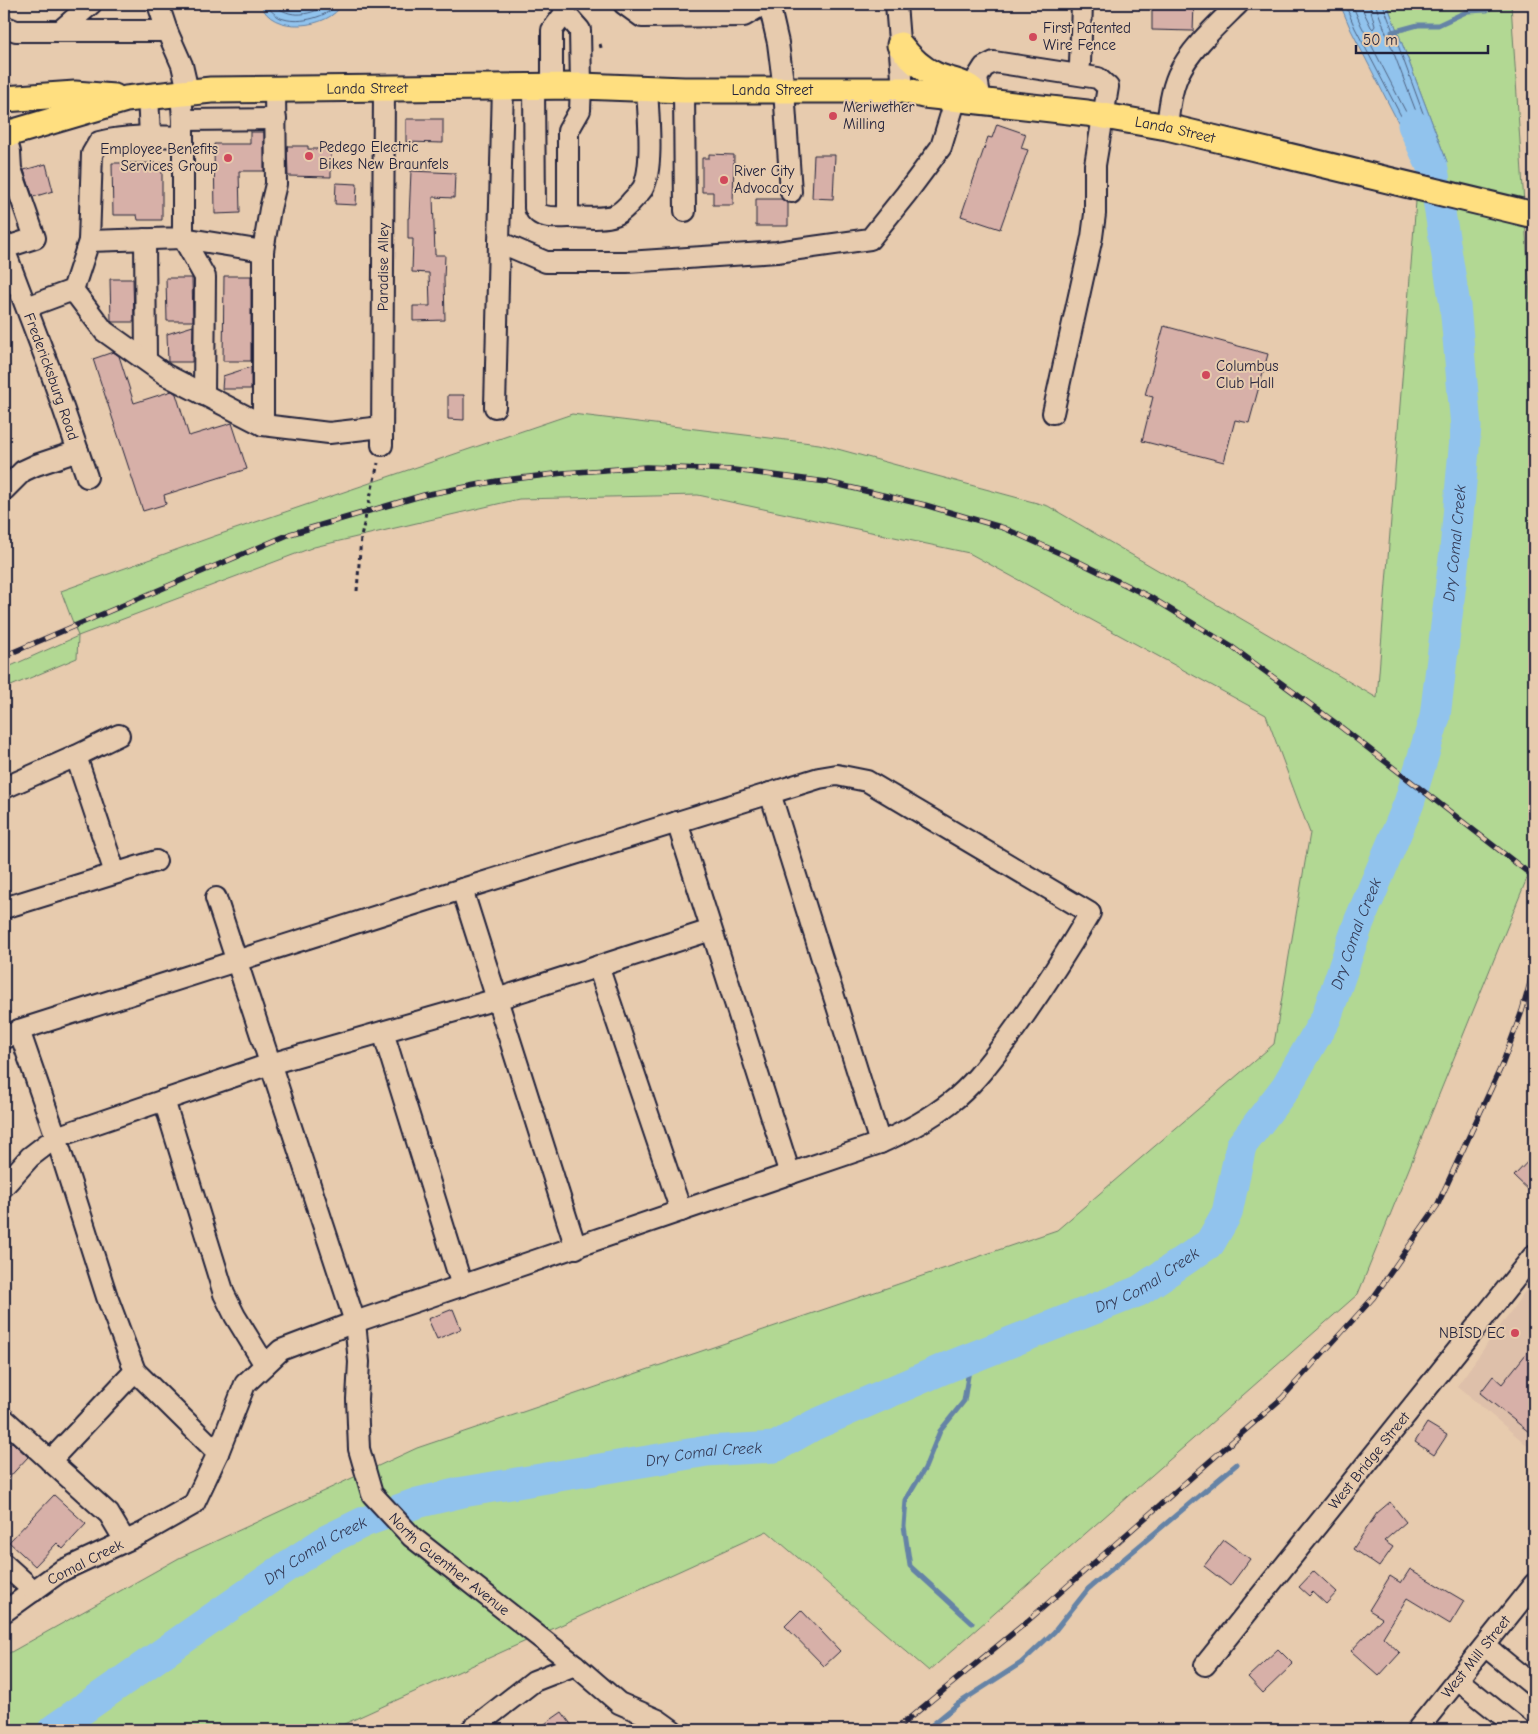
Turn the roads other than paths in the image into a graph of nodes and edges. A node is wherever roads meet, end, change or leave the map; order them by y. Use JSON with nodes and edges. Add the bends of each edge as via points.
{"nodes":[{"id":1,"x":91,"y":4,"type":"edge"},
{"id":2,"x":158,"y":4,"type":"edge"},
{"id":3,"x":624,"y":4,"type":"edge"},
{"id":4,"x":764,"y":4,"type":"edge"},
{"id":5,"x":769,"y":4,"type":"edge"},
{"id":6,"x":896,"y":4,"type":"edge"},
{"id":7,"x":1082,"y":4,"type":"edge"},
{"id":8,"x":1238,"y":4,"type":"edge"},
{"id":9,"x":564,"y":8,"type":"edge"},
{"id":10,"x":4,"y":26,"type":"edge"},
{"id":11,"x":60,"y":31,"type":"junction"},
{"id":12,"x":167,"y":31,"type":"junction"},
{"id":13,"x":900,"y":45,"type":"junction"},
{"id":14,"x":1080,"y":64,"type":"dead end"},
{"id":15,"x":581,"y":86,"type":"junction"},
{"id":16,"x":543,"y":87,"type":"junction"},
{"id":17,"x":503,"y":88,"type":"junction"},
{"id":18,"x":647,"y":88,"type":"junction"},
{"id":19,"x":276,"y":89,"type":"junction"},
{"id":20,"x":384,"y":89,"type":"junction"},
{"id":21,"x":228,"y":90,"type":"junction"},
{"id":22,"x":684,"y":90,"type":"junction"},
{"id":23,"x":784,"y":90,"type":"junction"},
{"id":24,"x":903,"y":90,"type":"junction"},
{"id":25,"x":185,"y":92,"type":"junction"},
{"id":26,"x":956,"y":98,"type":"junction"},
{"id":27,"x":4,"y":99,"type":"edge"},
{"id":28,"x":120,"y":99,"type":"junction"},
{"id":29,"x":981,"y":101,"type":"junction"},
{"id":30,"x":1104,"y":116,"type":"junction"},
{"id":31,"x":229,"y":120,"type":"junction"},
{"id":32,"x":276,"y":120,"type":"junction"},
{"id":33,"x":1167,"y":127,"type":"junction"},
{"id":34,"x":183,"y":129,"type":"junction"},
{"id":35,"x":4,"y":134,"type":"edge"},
{"id":36,"x":150,"y":136,"type":"junction"},
{"id":37,"x":109,"y":139,"type":"junction"},
{"id":38,"x":791,"y":192,"type":"dead end"},
{"id":39,"x":685,"y":211,"type":"dead end"},
{"id":40,"x":1527,"y":213,"type":"edge"},
{"id":41,"x":568,"y":217,"type":"junction"},
{"id":42,"x":183,"y":238,"type":"junction"},
{"id":43,"x":145,"y":239,"type":"junction"},
{"id":44,"x":89,"y":241,"type":"junction"},
{"id":45,"x":500,"y":242,"type":"junction"},
{"id":46,"x":263,"y":251,"type":"junction"},
{"id":47,"x":5,"y":254,"type":"edge"},
{"id":48,"x":73,"y":290,"type":"junction"},
{"id":49,"x":27,"y":307,"type":"junction"},
{"id":50,"x":146,"y":360,"type":"junction"},
{"id":51,"x":204,"y":395,"type":"junction"},
{"id":52,"x":495,"y":406,"type":"dead end"},
{"id":53,"x":1053,"y":413,"type":"dead end"},
{"id":54,"x":263,"y":425,"type":"junction"},
{"id":55,"x":78,"y":451,"type":"junction"},
{"id":56,"x":87,"y":478,"type":"dead end"},
{"id":57,"x":4,"y":490,"type":"edge"},
{"id":58,"x":119,"y":735,"type":"dead end"},
{"id":59,"x":76,"y":756,"type":"junction"},
{"id":60,"x":4,"y":788,"type":"edge"},
{"id":61,"x":770,"y":793,"type":"junction"},
{"id":62,"x":677,"y":822,"type":"junction"},
{"id":63,"x":156,"y":861,"type":"dead end"},
{"id":64,"x":115,"y":873,"type":"junction"},
{"id":65,"x":462,"y":889,"type":"junction"},
{"id":66,"x":216,"y":898,"type":"dead end"},
{"id":67,"x":4,"y":908,"type":"edge"},
{"id":68,"x":711,"y":930,"type":"junction"},
{"id":69,"x":236,"y":961,"type":"junction"},
{"id":70,"x":598,"y":966,"type":"junction"},
{"id":71,"x":497,"y":999,"type":"junction"},
{"id":72,"x":383,"y":1032,"type":"junction"},
{"id":73,"x":11,"y":1035,"type":"edge"},
{"id":74,"x":270,"y":1064,"type":"junction"},
{"id":75,"x":164,"y":1100,"type":"junction"},
{"id":76,"x":56,"y":1137,"type":"junction"},
{"id":77,"x":880,"y":1143,"type":"junction"},
{"id":78,"x":790,"y":1174,"type":"junction"},
{"id":79,"x":4,"y":1186,"type":"edge"},
{"id":80,"x":682,"y":1211,"type":"junction"},
{"id":81,"x":576,"y":1248,"type":"junction"},
{"id":82,"x":1534,"y":1255,"type":"edge"},
{"id":83,"x":462,"y":1286,"type":"junction"},
{"id":84,"x":355,"y":1322,"type":"junction"},
{"id":85,"x":266,"y":1365,"type":"junction"},
{"id":86,"x":136,"y":1371,"type":"junction"},
{"id":87,"x":4,"y":1420,"type":"edge"},
{"id":88,"x":218,"y":1453,"type":"junction"},
{"id":89,"x":50,"y":1461,"type":"junction"},
{"id":90,"x":134,"y":1537,"type":"junction"},
{"id":91,"x":4,"y":1564,"type":"edge"},
{"id":92,"x":1534,"y":1584,"type":"edge"},
{"id":93,"x":34,"y":1590,"type":"junction"},
{"id":94,"x":4,"y":1612,"type":"edge"},
{"id":95,"x":1485,"y":1646,"type":"junction"},
{"id":96,"x":575,"y":1665,"type":"junction"},
{"id":97,"x":1205,"y":1665,"type":"dead end"},
{"id":98,"x":1458,"y":1680,"type":"junction"},
{"id":99,"x":1534,"y":1686,"type":"edge"},
{"id":100,"x":471,"y":1730,"type":"edge"},
{"id":101,"x":672,"y":1730,"type":"edge"},
{"id":102,"x":1417,"y":1730,"type":"edge"},
{"id":103,"x":1520,"y":1730,"type":"edge"}],
"edges":[{"from":1,"to":11,"type":"street"},
{"from":2,"to":12,"type":"street"},
{"from":3,"to":4,"type":"street","via":[[642,16],[744,16]]},
{"from":5,"to":23,"type":"street"},
{"from":6,"to":13,"type":"street"},
{"from":7,"to":14,"type":"street"},
{"from":8,"to":33,"type":"street","via":[[1201,42],[1179,74],[1170,101]]},
{"from":9,"to":15,"type":"street","via":[[580,30]]},
{"from":9,"to":16,"type":"street","via":[[552,30]]},
{"from":10,"to":11,"type":"street","via":[[16,32]]},
{"from":11,"to":12,"type":"street"},
{"from":12,"to":25,"type":"street","via":[[182,65]]},
{"from":13,"to":24,"type":"street"},
{"from":13,"to":29,"type":"main road","via":[[916,64],[936,76],[971,87]]},
{"from":15,"to":16,"type":"main road","name":"Landa Street"},
{"from":15,"to":18,"type":"main road","name":"Landa Street"},
{"from":15,"to":41,"type":"street","via":[[580,110],[568,132]]},
{"from":16,"to":17,"type":"main road","name":"Landa Street"},
{"from":16,"to":41,"type":"street","via":[[534,208],[542,216]]},
{"from":17,"to":20,"type":"main road","name":"Landa Street"},
{"from":17,"to":45,"type":"street"},
{"from":18,"to":22,"type":"main road","name":"Landa Street"},
{"from":18,"to":41,"type":"street","via":[[647,177],[642,190],[616,215]]},
{"from":19,"to":20,"type":"main road","name":"Landa Street"},
{"from":19,"to":21,"type":"main road","name":"Landa Street"},
{"from":19,"to":32,"type":"street"},
{"from":20,"to":54,"type":"street","name":"Paradise Alley","via":[[382,436]]},
{"from":21,"to":25,"type":"main road","name":"Landa Street"},
{"from":21,"to":31,"type":"street"},
{"from":22,"to":23,"type":"main road","name":"Landa Street"},
{"from":22,"to":39,"type":"street"},
{"from":23,"to":24,"type":"main road","name":"Landa Street"},
{"from":23,"to":38,"type":"street"},
{"from":24,"to":26,"type":"main road","name":"Landa Street"},
{"from":25,"to":28,"type":"main road","name":"Landa Street"},
{"from":25,"to":34,"type":"street"},
{"from":26,"to":29,"type":"main road","name":"Landa Street"},
{"from":26,"to":45,"type":"street","via":[[941,147],[870,239],[777,252],[628,262],[546,262]]},
{"from":27,"to":28,"type":"main road","via":[[55,95]]},
{"from":28,"to":35,"type":"main road","name":"Landa Street"},
{"from":28,"to":36,"type":"street"},
{"from":28,"to":37,"type":"street"},
{"from":29,"to":30,"type":"main road","name":"Landa Street"},
{"from":29,"to":30,"type":"street","via":[[977,78],[984,67],[994,62],[1098,78],[1108,87]]},
{"from":30,"to":33,"type":"main road","name":"Landa Street"},
{"from":30,"to":53,"type":"street","via":[[1095,165],[1092,237]]},
{"from":31,"to":32,"type":"street"},
{"from":31,"to":34,"type":"street"},
{"from":32,"to":46,"type":"street","via":[[276,184]]},
{"from":33,"to":40,"type":"main road","name":"Landa Street"},
{"from":34,"to":36,"type":"street"},
{"from":34,"to":42,"type":"street"},
{"from":35,"to":47,"type":"street","via":[[10,152],[10,169],[35,238]]},
{"from":36,"to":37,"type":"street"},
{"from":37,"to":44,"type":"street","via":[[99,142],[92,154]]},
{"from":42,"to":43,"type":"street"},
{"from":42,"to":46,"type":"street"},
{"from":42,"to":51,"type":"street","via":[[205,277]]},
{"from":43,"to":44,"type":"street"},
{"from":43,"to":50,"type":"street"},
{"from":44,"to":48,"type":"street"},
{"from":45,"to":52,"type":"street"},
{"from":46,"to":54,"type":"street"},
{"from":47,"to":49,"type":"street","name":"Fredericksburg Road"},
{"from":48,"to":49,"type":"street"},
{"from":48,"to":50,"type":"street","via":[[104,331]]},
{"from":49,"to":55,"type":"street","name":"Fredericksburg Road"},
{"from":50,"to":51,"type":"street"},
{"from":51,"to":54,"type":"street"},
{"from":55,"to":56,"type":"street","name":"Fredericksburg Road"},
{"from":55,"to":57,"type":"street","via":[[23,471]]},
{"from":58,"to":59,"type":"street"},
{"from":59,"to":60,"type":"street"},
{"from":59,"to":64,"type":"street"},
{"from":61,"to":62,"type":"street"},
{"from":61,"to":77,"type":"street"},
{"from":61,"to":77,"type":"street","name":"Comal Creek","via":[[837,775],[867,781],[1090,913],[1045,985],[986,1068],[951,1102],[912,1128]]},
{"from":62,"to":65,"type":"street"},
{"from":62,"to":68,"type":"street"},
{"from":63,"to":64,"type":"street"},
{"from":64,"to":67,"type":"street"},
{"from":65,"to":69,"type":"street"},
{"from":65,"to":71,"type":"street"},
{"from":66,"to":69,"type":"street","name":"North Guenther Avenue"},
{"from":68,"to":70,"type":"street"},
{"from":68,"to":78,"type":"street"},
{"from":69,"to":73,"type":"street"},
{"from":69,"to":74,"type":"street","name":"North Guenther Avenue"},
{"from":70,"to":71,"type":"street"},
{"from":70,"to":80,"type":"street"},
{"from":71,"to":72,"type":"street"},
{"from":71,"to":81,"type":"street"},
{"from":72,"to":74,"type":"street"},
{"from":72,"to":83,"type":"street"},
{"from":73,"to":76,"type":"street"},
{"from":74,"to":75,"type":"street"},
{"from":74,"to":84,"type":"street","name":"North Guenther Avenue"},
{"from":75,"to":76,"type":"street"},
{"from":75,"to":85,"type":"street","via":[[224,1294]]},
{"from":76,"to":79,"type":"street","via":[[30,1157]]},
{"from":76,"to":86,"type":"street","via":[[106,1297]]},
{"from":77,"to":78,"type":"street","name":"Comal Creek"},
{"from":78,"to":80,"type":"street","name":"Comal Creek"},
{"from":80,"to":81,"type":"street","name":"Comal Creek"},
{"from":81,"to":83,"type":"street","name":"Comal Creek"},
{"from":82,"to":97,"type":"street","name":"West Bridge Street"},
{"from":83,"to":84,"type":"street","name":"Comal Creek"},
{"from":84,"to":85,"type":"street","name":"Comal Creek","via":[[281,1350]]},
{"from":84,"to":96,"type":"street","name":"North Guenther Avenue","via":[[359,1362],[359,1449],[372,1494],[412,1537]]},
{"from":85,"to":88,"type":"street","name":"Comal Creek","via":[[245,1384]]},
{"from":86,"to":88,"type":"street"},
{"from":86,"to":89,"type":"street"},
{"from":87,"to":89,"type":"street"},
{"from":88,"to":90,"type":"street","name":"Comal Creek","via":[[194,1504]]},
{"from":89,"to":90,"type":"street"},
{"from":90,"to":93,"type":"street","name":"Comal Creek","via":[[62,1571]]},
{"from":91,"to":93,"type":"street"},
{"from":92,"to":95,"type":"street","name":"West Mill Street"},
{"from":93,"to":94,"type":"street","name":"Comal Creek"},
{"from":95,"to":98,"type":"street","name":"West Mill Street"},
{"from":95,"to":99,"type":"street"},
{"from":96,"to":100,"type":"street","via":[[534,1681]]},
{"from":96,"to":101,"type":"street","name":"North Guenther Avenue","via":[[619,1703],[658,1720]]},
{"from":98,"to":102,"type":"street","name":"West Mill Street"},
{"from":98,"to":103,"type":"street"}]}
